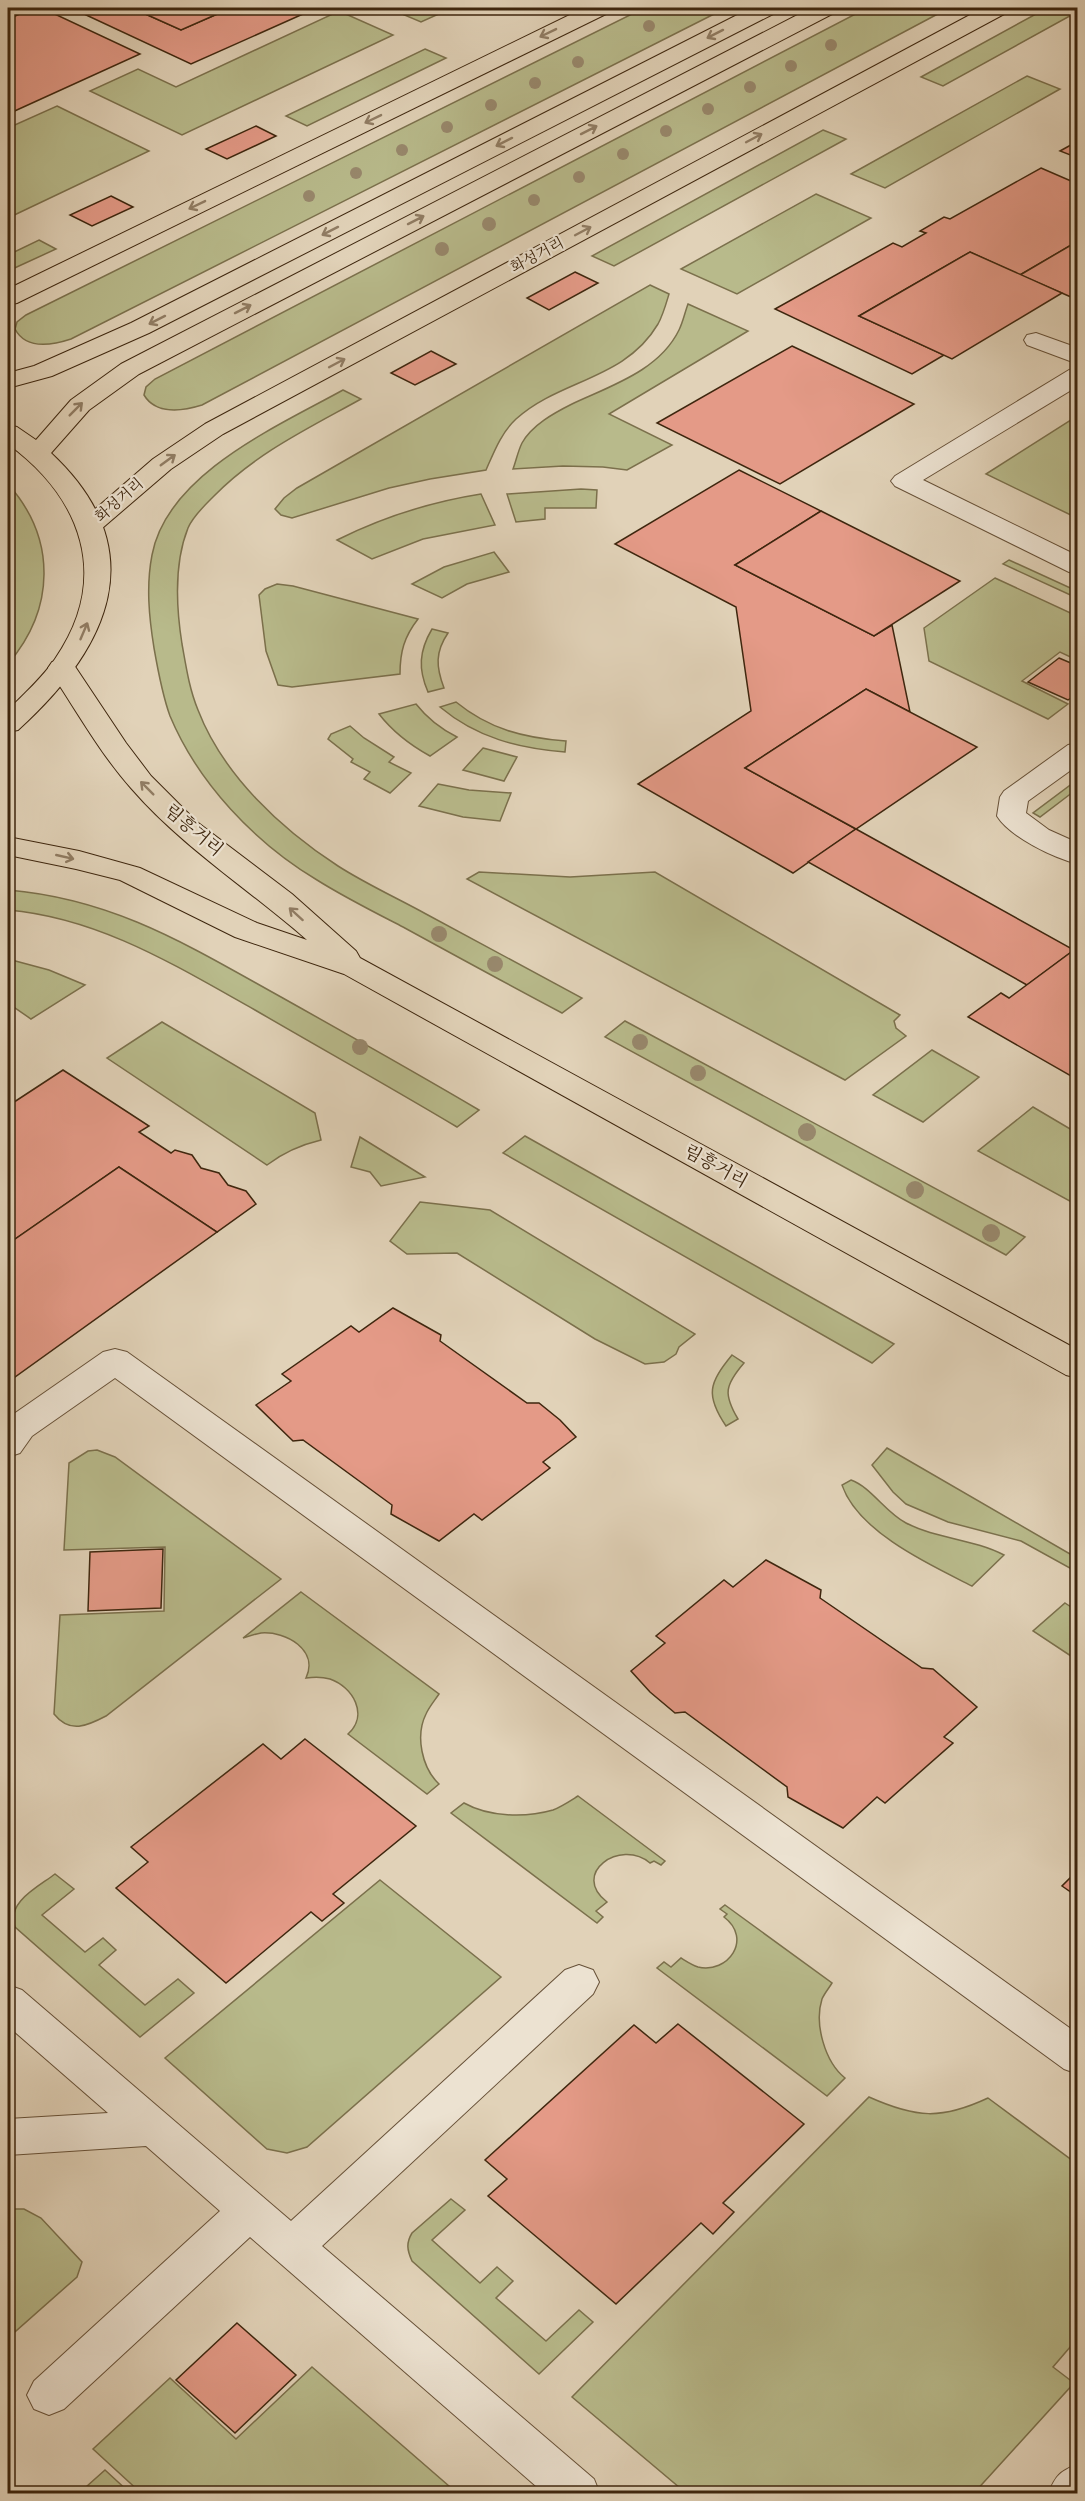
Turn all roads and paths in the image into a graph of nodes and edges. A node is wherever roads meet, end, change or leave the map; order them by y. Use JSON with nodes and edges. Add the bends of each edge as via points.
{"nodes":[{"id":1,"x":600,"y":8,"type":"edge"},
{"id":2,"x":767,"y":8,"type":"edge"},
{"id":3,"x":826,"y":8,"type":"edge"},
{"id":4,"x":998,"y":8,"type":"edge"},
{"id":5,"x":8,"y":298,"type":"edge"},
{"id":6,"x":1036,"y":340,"type":"dead end"},
{"id":7,"x":1077,"y":357,"type":"edge"},
{"id":8,"x":1077,"y":375,"type":"edge"},
{"id":9,"x":8,"y":381,"type":"edge"},
{"id":10,"x":8,"y":432,"type":"edge"},
{"id":11,"x":38,"y":453,"type":"junction"},
{"id":12,"x":91,"y":524,"type":"junction"},
{"id":13,"x":1077,"y":566,"type":"edge"},
{"id":14,"x":62,"y":668,"type":"junction"},
{"id":15,"x":8,"y":724,"type":"edge"},
{"id":16,"x":1077,"y":751,"type":"edge"},
{"id":17,"x":8,"y":846,"type":"edge"},
{"id":18,"x":1077,"y":855,"type":"edge"},
{"id":19,"x":355,"y":967,"type":"junction"},
{"id":20,"x":1077,"y":1366,"type":"edge"},
{"id":21,"x":8,"y":1444,"type":"edge"},
{"id":22,"x":579,"y":1982,"type":"dead end"},
{"id":23,"x":8,"y":2002,"type":"edge"},
{"id":24,"x":1077,"y":2057,"type":"edge"},
{"id":25,"x":152,"y":2128,"type":"junction"},
{"id":26,"x":8,"y":2137,"type":"edge"},
{"id":27,"x":250,"y":2210,"type":"junction"},
{"id":28,"x":292,"y":2247,"type":"junction"},
{"id":29,"x":49,"y":2395,"type":"dead end"},
{"id":30,"x":1077,"y":2485,"type":"edge"},
{"id":31,"x":578,"y":2493,"type":"edge"},
{"id":32,"x":1070,"y":2493,"type":"edge"}],
"edges":[{"from":1,"to":5,"type":"main road","one_way":true},
{"from":2,"to":9,"type":"main road","one_way":true,"via":[[140,328],[43,371]]},
{"from":11,"to":3,"type":"main road","one_way":true,"via":[[80,405],[130,369]]},
{"from":12,"to":4,"type":"main road","name":"화성거리","one_way":true,"via":[[162,464],[214,429]]},
{"from":6,"to":7,"type":"street"},
{"from":8,"to":13,"type":"street","via":[[904,482]]},
{"from":10,"to":11,"type":"main road"},
{"from":11,"to":12,"type":"main road","via":[[78,499]]},
{"from":14,"to":12,"type":"main road","one_way":true,"via":[[81,639],[93,609],[98,552]]},
{"from":14,"to":15,"type":"main road"},
{"from":19,"to":14,"type":"main road","name":"림흥거리","one_way":true,"via":[[281,901],[187,828],[141,782]]},
{"from":16,"to":18,"type":"street","via":[[1014,797],[1011,816]]},
{"from":17,"to":19,"type":"main road","name":"림흥거리","one_way":true,"via":[[130,874],[246,930]]},
{"from":19,"to":20,"type":"main road","name":"림흥거리"},
{"from":21,"to":24,"type":"street","via":[[20,1427],[115,1361]]},
{"from":22,"to":28,"type":"street"},
{"from":23,"to":25,"type":"street"},
{"from":25,"to":26,"type":"street"},
{"from":25,"to":27,"type":"street"},
{"from":27,"to":28,"type":"street"},
{"from":27,"to":29,"type":"street"},
{"from":28,"to":31,"type":"street"},
{"from":30,"to":32,"type":"street"}]}
